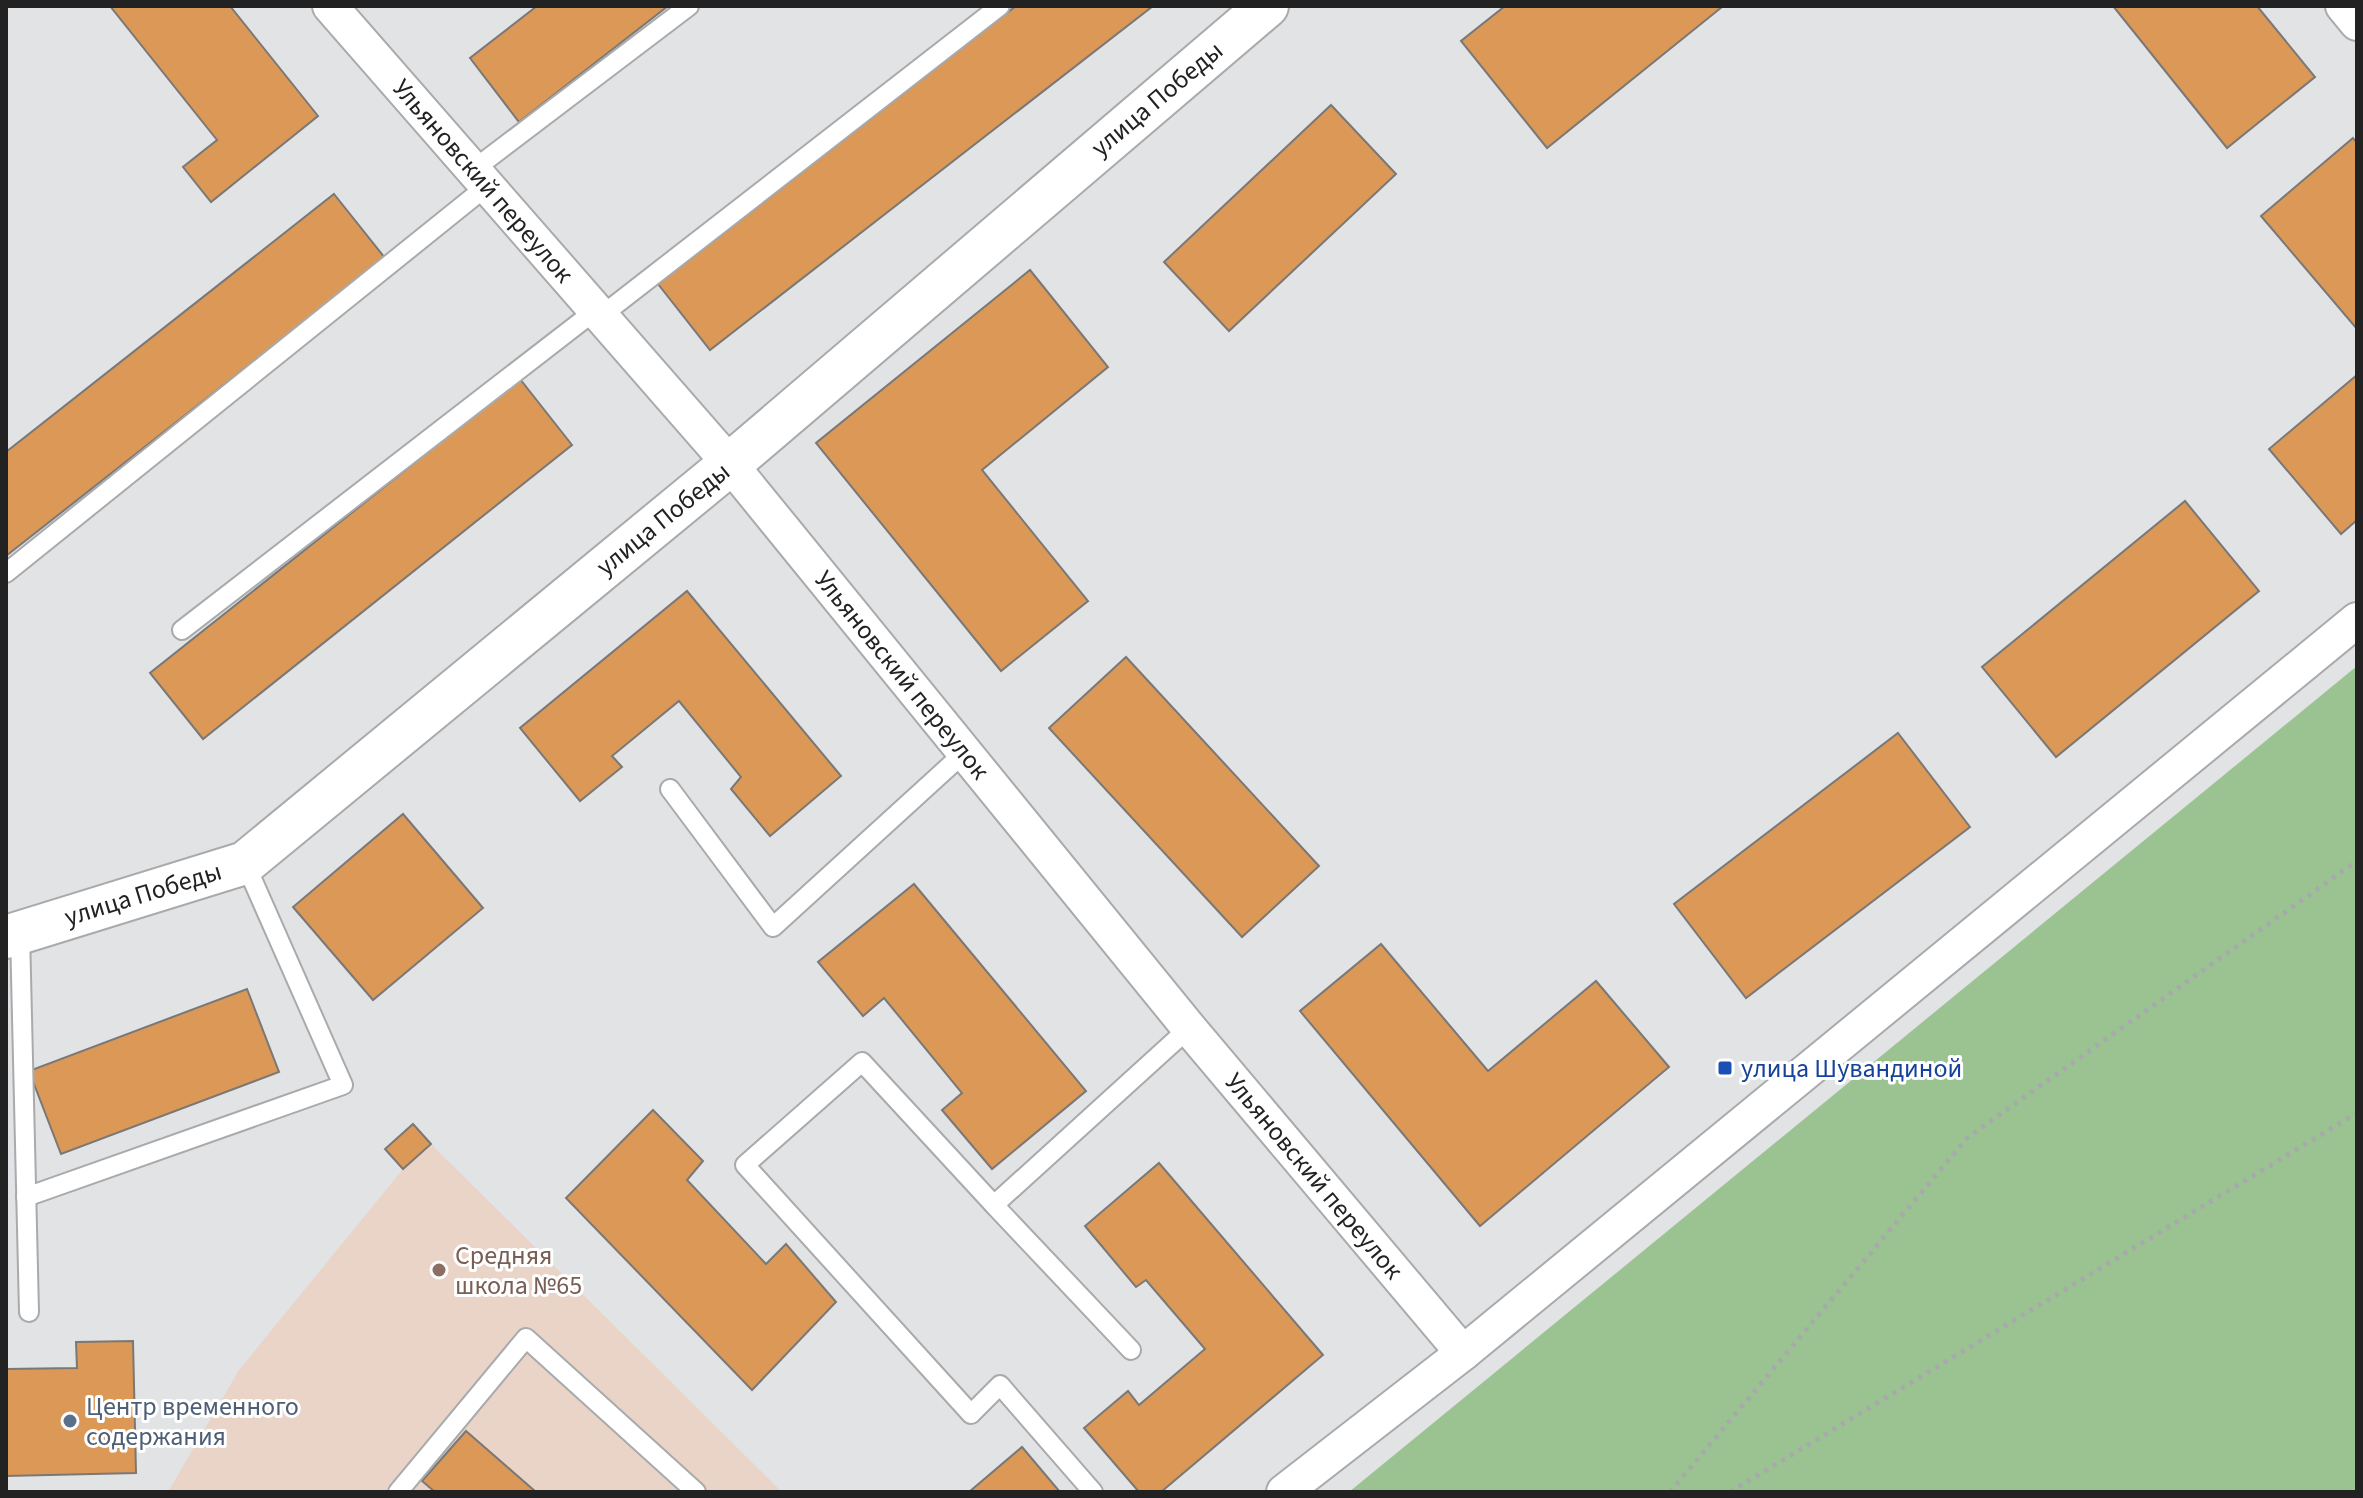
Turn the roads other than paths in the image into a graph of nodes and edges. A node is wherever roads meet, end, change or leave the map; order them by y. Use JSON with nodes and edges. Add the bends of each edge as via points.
{"nodes":[{"id":1,"x":330,"y":6,"type":"edge"},
{"id":2,"x":689,"y":6,"type":"edge"},
{"id":3,"x":1000,"y":6,"type":"edge"},
{"id":4,"x":1267,"y":6,"type":"edge"},
{"id":5,"x":2343,"y":6,"type":"edge"},
{"id":6,"x":2357,"y":23,"type":"edge"},
{"id":7,"x":480,"y":178,"type":"junction"},
{"id":8,"x":599,"y":313,"type":"junction"},
{"id":9,"x":730,"y":464,"type":"junction"},
{"id":10,"x":6,"y":573,"type":"edge"},
{"id":11,"x":2357,"y":620,"type":"edge"},
{"id":12,"x":182,"y":630,"type":"dead end"},
{"id":13,"x":965,"y":752,"type":"junction"},
{"id":14,"x":670,"y":789,"type":"dead end"},
{"id":15,"x":245,"y":863,"type":"junction"},
{"id":16,"x":13,"y":935,"type":"edge"},
{"id":17,"x":1189,"y":1028,"type":"junction"},
{"id":18,"x":6,"y":1172,"type":"edge"},
{"id":19,"x":26,"y":1172,"type":"junction"},
{"id":20,"x":26,"y":1197,"type":"junction"},
{"id":21,"x":994,"y":1205,"type":"junction"},
{"id":22,"x":29,"y":1312,"type":"dead end"},
{"id":23,"x":1131,"y":1350,"type":"dead end"},
{"id":24,"x":1463,"y":1353,"type":"junction"},
{"id":25,"x":398,"y":1492,"type":"edge"},
{"id":26,"x":696,"y":1492,"type":"edge"},
{"id":27,"x":1093,"y":1492,"type":"edge"},
{"id":28,"x":1284,"y":1492,"type":"edge"}],
"edges":[{"from":1,"to":7,"type":"street","name":"Ульяновский переулок"},
{"from":2,"to":7,"type":"lane"},
{"from":3,"to":8,"type":"lane"},
{"from":4,"to":9,"type":"street","name":"улица Победы"},
{"from":5,"to":6,"type":"street"},
{"from":7,"to":8,"type":"street","name":"Ульяновский переулок"},
{"from":7,"to":10,"type":"lane"},
{"from":8,"to":9,"type":"street","name":"Ульяновский переулок"},
{"from":8,"to":12,"type":"lane"},
{"from":9,"to":13,"type":"street","name":"Ульяновский переулок"},
{"from":9,"to":15,"type":"street","name":"улица Победы"},
{"from":11,"to":24,"type":"street"},
{"from":13,"to":14,"type":"lane","via":[[773,927]]},
{"from":13,"to":17,"type":"street","name":"Ульяновский переулок"},
{"from":15,"to":16,"type":"street","name":"улица Победы"},
{"from":15,"to":20,"type":"lane","via":[[343,1085]]},
{"from":16,"to":19,"type":"lane"},
{"from":17,"to":21,"type":"lane"},
{"from":17,"to":24,"type":"street","name":"Ульяновский переулок"},
{"from":18,"to":19,"type":"lane"},
{"from":19,"to":20,"type":"lane"},
{"from":20,"to":22,"type":"lane"},
{"from":21,"to":23,"type":"lane"},
{"from":21,"to":27,"type":"lane","via":[[862,1062],[745,1165],[971,1414],[1000,1385]]},
{"from":24,"to":28,"type":"street"},
{"from":25,"to":26,"type":"lane","via":[[526,1338]]}]}
